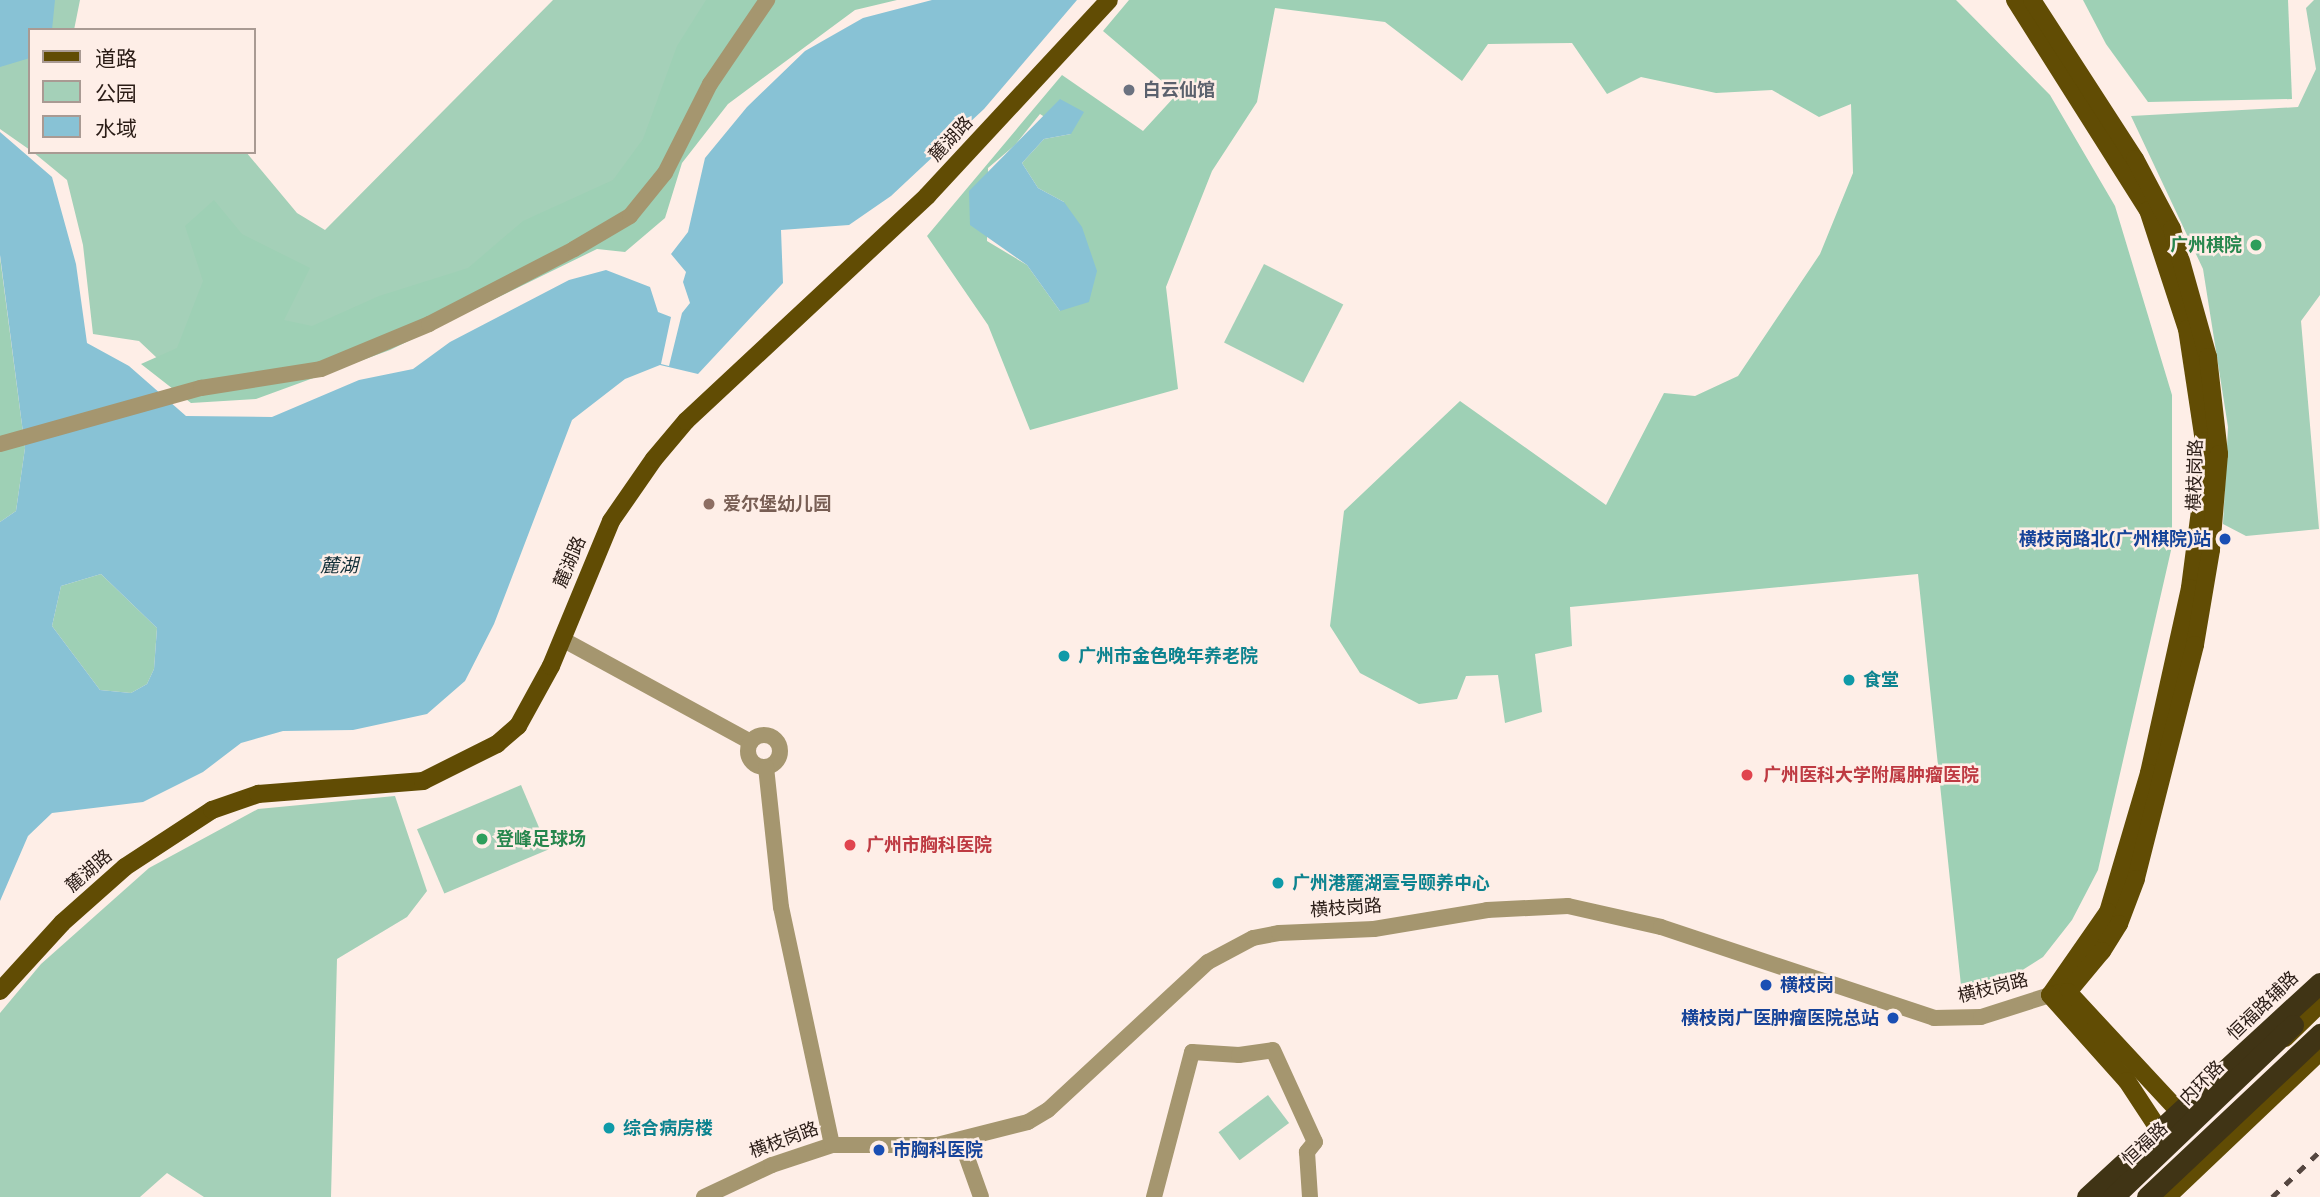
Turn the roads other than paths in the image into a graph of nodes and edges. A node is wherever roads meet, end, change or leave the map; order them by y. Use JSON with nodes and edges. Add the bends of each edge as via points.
{"nodes":[{"id":1,"x":767,"y":0,"type":"edge"},
{"id":2,"x":1109,"y":0,"type":"edge"},
{"id":3,"x":2015,"y":0,"type":"edge"},
{"id":4,"x":2032,"y":0,"type":"edge"},
{"id":5,"x":1,"y":444,"type":"edge"},
{"id":6,"x":562,"y":639,"type":"junction"},
{"id":7,"x":751,"y":742,"type":"junction"},
{"id":8,"x":766,"y":767,"type":"junction"},
{"id":9,"x":2320,"y":982,"type":"edge"},
{"id":10,"x":0,"y":991,"type":"edge"},
{"id":11,"x":2068,"y":992,"type":"junction"},
{"id":12,"x":2050,"y":995,"type":"junction"},
{"id":13,"x":2320,"y":1002,"type":"edge"},
{"id":14,"x":2320,"y":1033,"type":"edge"},
{"id":15,"x":2320,"y":1052,"type":"edge"},
{"id":16,"x":2181,"y":1111,"type":"junction"},
{"id":17,"x":2194,"y":1127,"type":"junction"},
{"id":18,"x":2160,"y":1131,"type":"junction"},
{"id":19,"x":961,"y":1142,"type":"junction"},
{"id":20,"x":832,"y":1145,"type":"junction"},
{"id":21,"x":2172,"y":1149,"type":"junction"},
{"id":22,"x":2208,"y":1149,"type":"junction"},
{"id":23,"x":704,"y":1197,"type":"edge"},
{"id":24,"x":981,"y":1197,"type":"edge"},
{"id":25,"x":1154,"y":1197,"type":"edge"},
{"id":26,"x":1310,"y":1197,"type":"edge"},
{"id":27,"x":2074,"y":1197,"type":"edge"},
{"id":28,"x":2087,"y":1197,"type":"edge"},
{"id":29,"x":2115,"y":1197,"type":"edge"},
{"id":30,"x":2145,"y":1197,"type":"edge"},
{"id":31,"x":2167,"y":1197,"type":"edge"}],
"edges":[{"from":1,"to":5,"type":"street","via":[[710,84],[665,173],[630,216],[429,324],[321,369],[201,388]]},
{"from":2,"to":6,"type":"main road","name":"麓湖路","via":[[927,197],[686,421],[611,521]]},
{"from":3,"to":12,"type":"main road","name":"横枝岗路","via":[[2148,210],[2187,329],[2204,441],[2202,503],[2190,588],[2149,773],[2108,912]]},
{"from":4,"to":11,"type":"main road","name":"横枝岗路","via":[[2135,159],[2172,229],[2208,357],[2219,454],[2211,550],[2194,645],[2136,879],[2119,924]]},
{"from":6,"to":7,"type":"street"},
{"from":6,"to":10,"type":"main road","name":"麓湖路","via":[[529,711],[497,744],[423,781],[258,794],[212,810],[125,867],[62,923]]},
{"from":7,"to":8,"type":"street","via":[[749,757]]},
{"from":7,"to":8,"type":"street","via":[[765,735],[778,742],[779,758]]},
{"from":8,"to":20,"type":"street","via":[[781,907]]},
{"from":9,"to":16,"type":"main road","name":"恒福路辅路"},
{"from":9,"to":28,"type":"highway","bridge":true},
{"from":11,"to":12,"type":"main road","name":"横枝岗路"},
{"from":11,"to":16,"type":"main road"},
{"from":12,"to":18,"type":"main road","via":[[2127,1081]]},
{"from":12,"to":19,"type":"street","name":"横枝岗路","via":[[1981,1017],[1934,1018],[1661,927],[1568,906],[1487,910],[1374,929],[1279,933],[1242,942],[1208,962],[1048,1110],[1002,1131]]},
{"from":13,"to":17,"type":"main road","name":"恒福路"},
{"from":13,"to":29,"type":"highway","name":"内环路","bridge":true},
{"from":14,"to":22,"type":"main road"},
{"from":14,"to":30,"type":"highway","bridge":true},
{"from":15,"to":22,"type":"main road"},
{"from":16,"to":17,"type":"main road"},
{"from":16,"to":18,"type":"main road","name":"恒福路辅路"},
{"from":17,"to":21,"type":"main road","name":"恒福路"},
{"from":18,"to":21,"type":"main road"},
{"from":18,"to":27,"type":"main road","name":"恒福路辅路"},
{"from":19,"to":20,"type":"street","name":"横枝岗路"},
{"from":19,"to":24,"type":"street"},
{"from":20,"to":23,"type":"street","name":"横枝岗路","via":[[772,1165]]},
{"from":21,"to":29,"type":"main road","name":"恒福路"},
{"from":22,"to":30,"type":"main road"},
{"from":22,"to":31,"type":"main road"},
{"from":25,"to":26,"type":"street","via":[[1192,1052],[1239,1055],[1273,1050],[1315,1142],[1307,1152]]}]}
